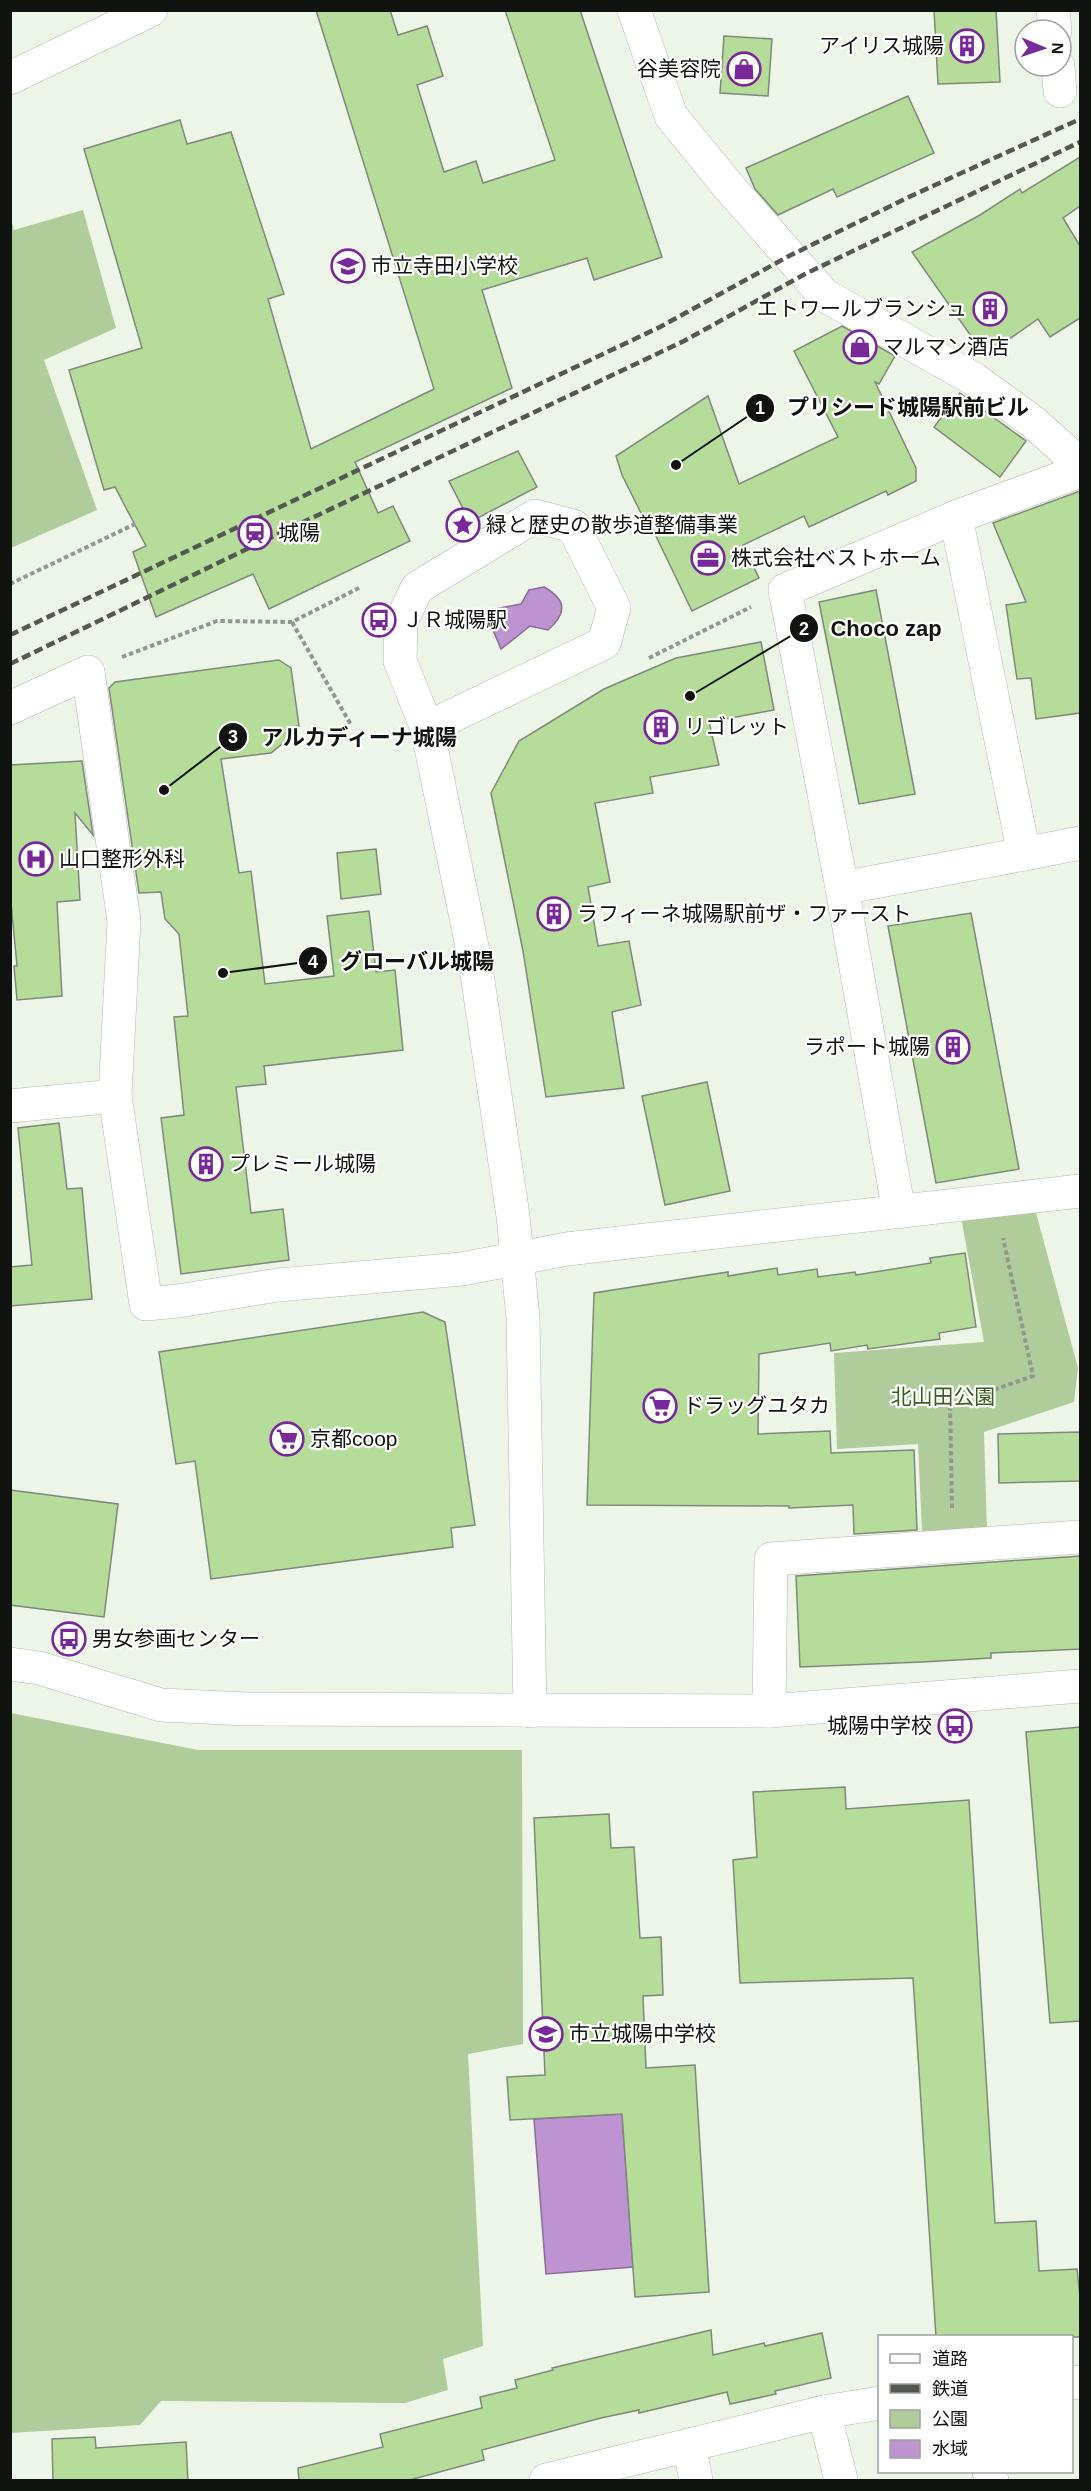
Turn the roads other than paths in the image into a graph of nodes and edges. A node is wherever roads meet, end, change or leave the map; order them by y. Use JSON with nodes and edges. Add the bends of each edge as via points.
{"nodes":[{"id":1,"x":151,"y":10,"type":"edge"},
{"id":2,"x":634,"y":10,"type":"edge"},
{"id":3,"x":10,"y":78,"type":"edge"},
{"id":4,"x":1080,"y":464,"type":"edge"},
{"id":5,"x":1080,"y":471,"type":"edge"},
{"id":6,"x":956,"y":517,"type":"junction"},
{"id":7,"x":10,"y":708,"type":"edge"},
{"id":8,"x":427,"y":728,"type":"junction"},
{"id":9,"x":1080,"y":843,"type":"edge"},
{"id":10,"x":1024,"y":854,"type":"junction"},
{"id":11,"x":843,"y":888,"type":"junction"},
{"id":12,"x":115,"y":1096,"type":"junction"},
{"id":13,"x":10,"y":1106,"type":"edge"},
{"id":14,"x":1080,"y":1191,"type":"edge"},
{"id":15,"x":899,"y":1212,"type":"junction"},
{"id":16,"x":517,"y":1260,"type":"junction"},
{"id":17,"x":1080,"y":1537,"type":"edge"},
{"id":18,"x":10,"y":1664,"type":"edge"},
{"id":19,"x":1080,"y":1686,"type":"edge"},
{"id":20,"x":530,"y":1711,"type":"junction"},
{"id":21,"x":769,"y":1711,"type":"junction"},
{"id":22,"x":878,"y":2403,"type":"edge"},
{"id":23,"x":824,"y":2412,"type":"junction"},
{"id":24,"x":689,"y":2445,"type":"junction"},
{"id":25,"x":546,"y":2481,"type":"edge"},
{"id":26,"x":696,"y":2481,"type":"edge"},
{"id":27,"x":841,"y":2481,"type":"edge"}],
"edges":[{"from":1,"to":3,"type":"street"},
{"from":2,"to":4,"type":"street","via":[[671,116],[824,295],[974,379],[1033,422]]},
{"from":5,"to":6,"type":"street"},
{"from":6,"to":10,"type":"street"},
{"from":6,"to":11,"type":"street","via":[[785,590]]},
{"from":7,"to":12,"type":"street","via":[[88,672],[124,921]]},
{"from":8,"to":8,"type":"street","via":[[400,661],[401,622],[417,588],[535,516],[573,526],[614,608],[604,643]]},
{"from":8,"to":16,"type":"street","via":[[475,961]]},
{"from":9,"to":10,"type":"street"},
{"from":10,"to":11,"type":"street"},
{"from":11,"to":15,"type":"street"},
{"from":12,"to":13,"type":"street"},
{"from":12,"to":16,"type":"street","via":[[146,1304],[278,1285],[462,1269]]},
{"from":14,"to":15,"type":"street"},
{"from":15,"to":16,"type":"street","via":[[567,1249]]},
{"from":16,"to":20,"type":"street","via":[[524,1318]]},
{"from":17,"to":21,"type":"street","via":[[771,1558]]},
{"from":18,"to":20,"type":"street","via":[[39,1668],[161,1705]]},
{"from":19,"to":21,"type":"street"},
{"from":20,"to":21,"type":"street"},
{"from":22,"to":23,"type":"street"},
{"from":23,"to":24,"type":"street"},
{"from":23,"to":27,"type":"street"},
{"from":24,"to":25,"type":"street"},
{"from":24,"to":26,"type":"street"}]}
